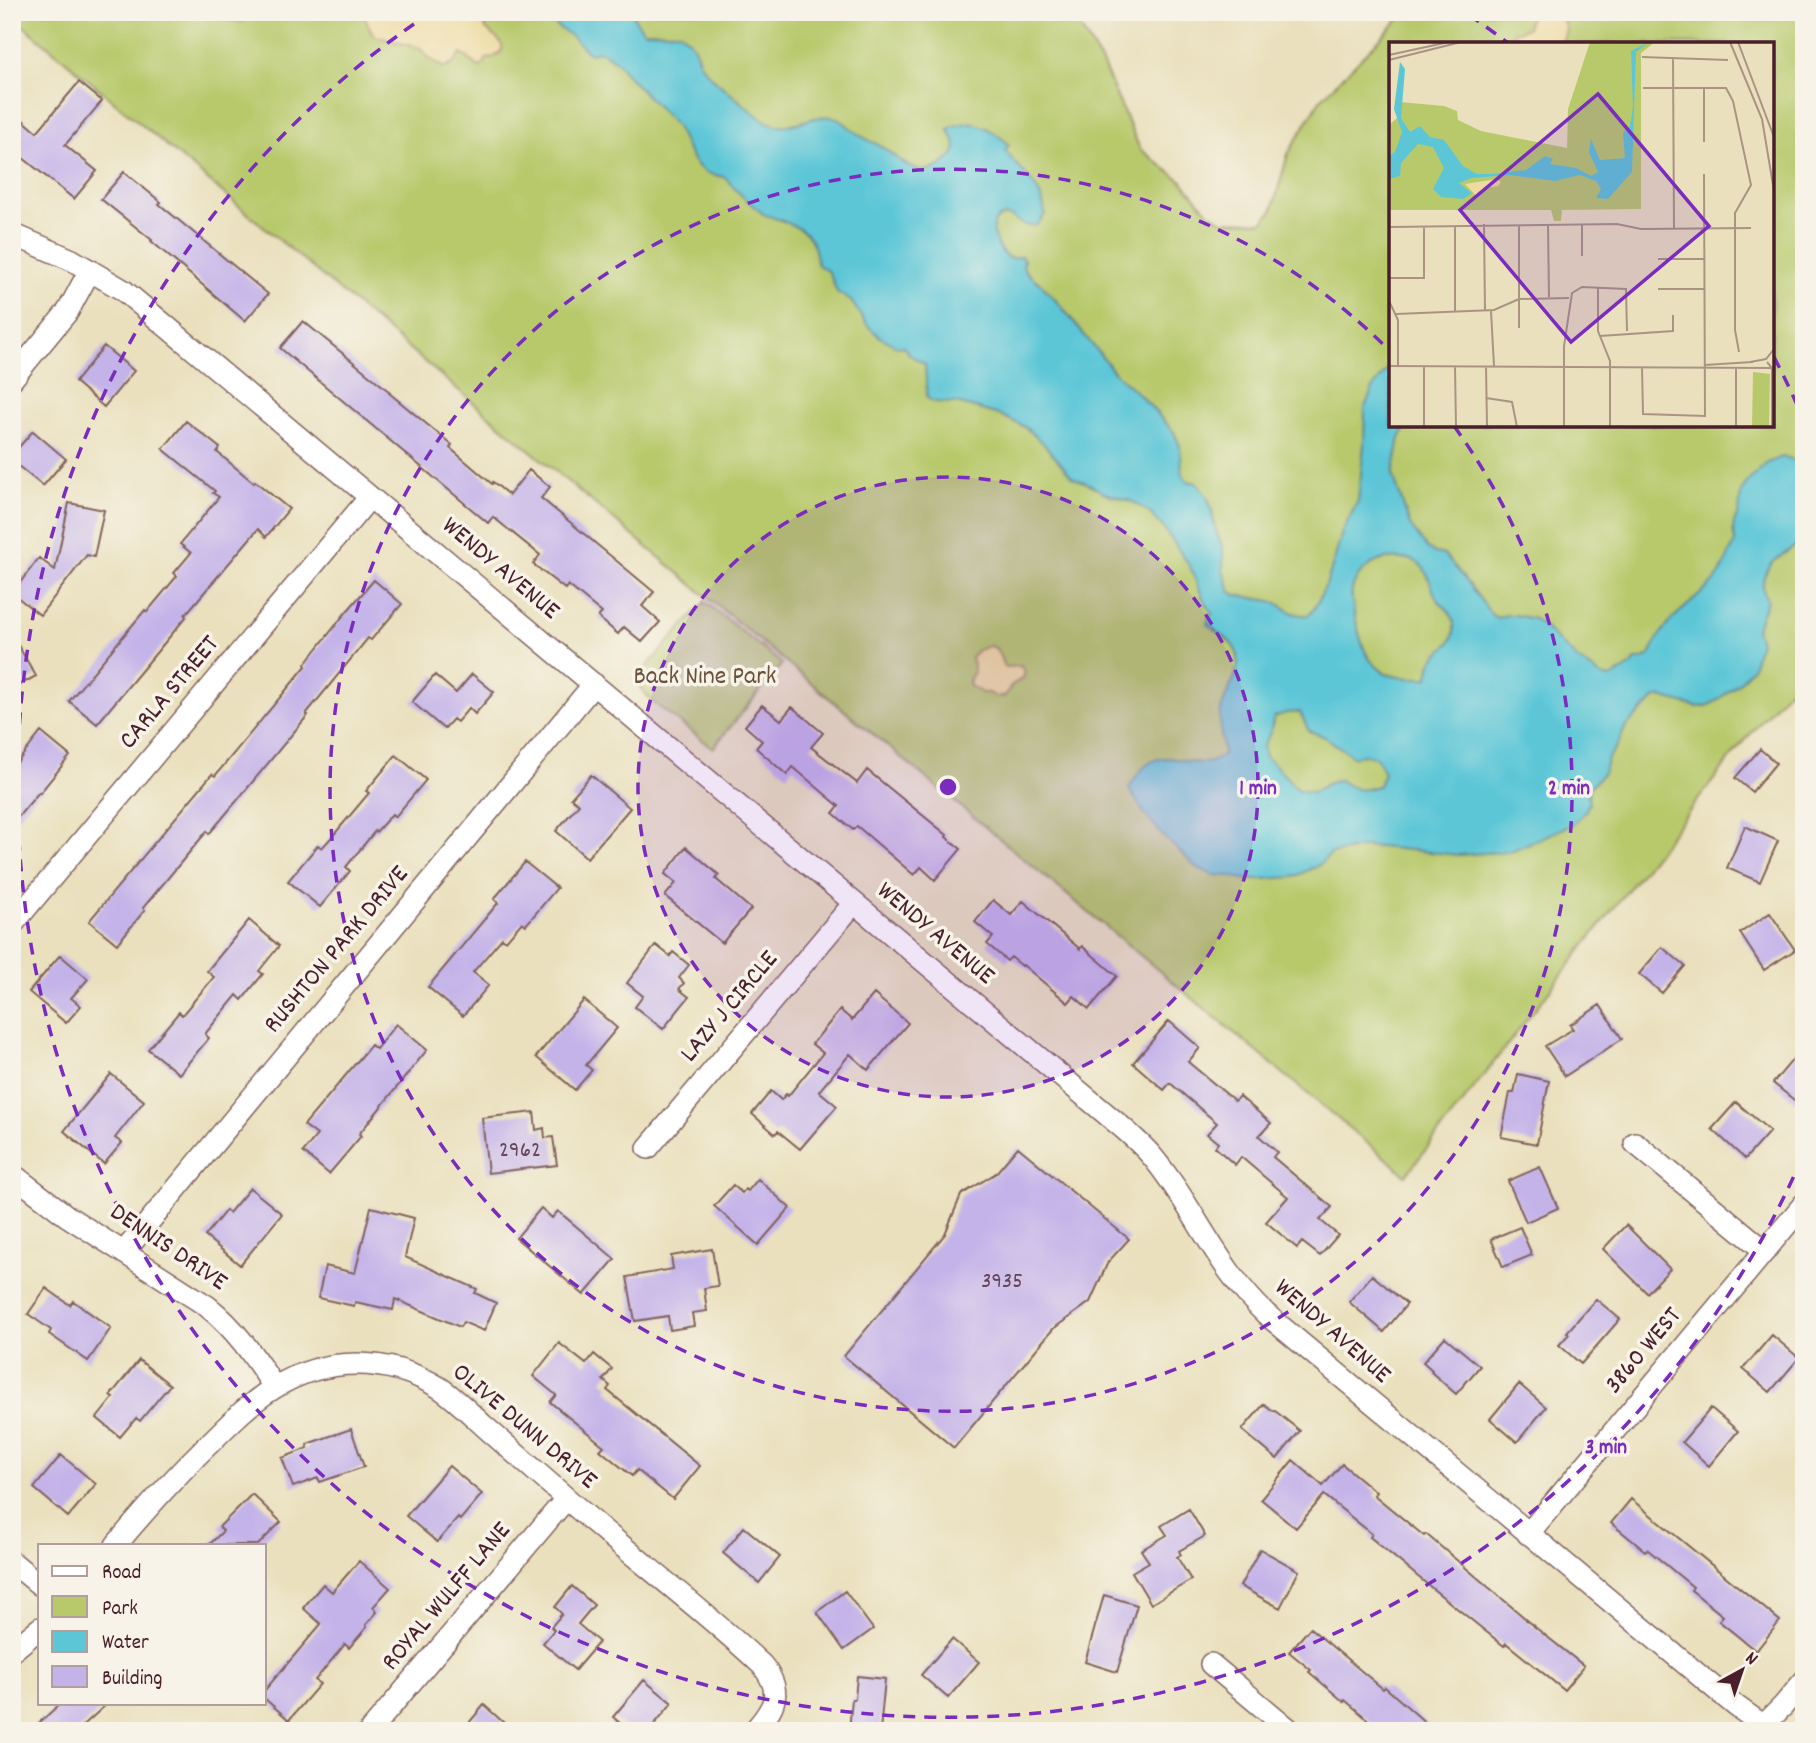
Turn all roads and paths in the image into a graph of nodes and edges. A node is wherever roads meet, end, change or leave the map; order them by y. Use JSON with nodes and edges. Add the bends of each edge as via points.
{"nodes":[{"id":1,"x":12,"y":234,"type":"edge"},
{"id":2,"x":90,"y":270,"type":"junction"},
{"id":3,"x":12,"y":379,"type":"edge"},
{"id":4,"x":370,"y":497,"type":"junction"},
{"id":5,"x":594,"y":684,"type":"junction"},
{"id":6,"x":854,"y":903,"type":"junction"},
{"id":7,"x":12,"y":925,"type":"edge"},
{"id":8,"x":1635,"y":1143,"type":"dead end"},
{"id":9,"x":648,"y":1148,"type":"dead end"},
{"id":10,"x":12,"y":1174,"type":"edge"},
{"id":11,"x":1804,"y":1204,"type":"edge"},
{"id":12,"x":1765,"y":1251,"type":"junction"},
{"id":13,"x":124,"y":1252,"type":"junction"},
{"id":14,"x":275,"y":1387,"type":"junction"},
{"id":15,"x":566,"y":1499,"type":"junction"},
{"id":16,"x":1528,"y":1534,"type":"junction"},
{"id":17,"x":117,"y":1544,"type":"edge"},
{"id":18,"x":12,"y":1562,"type":"edge"},
{"id":19,"x":38,"y":1583,"type":"edge"},
{"id":20,"x":38,"y":1630,"type":"edge"},
{"id":21,"x":12,"y":1651,"type":"edge"},
{"id":22,"x":1211,"y":1664,"type":"dead end"},
{"id":23,"x":1804,"y":1681,"type":"edge"},
{"id":24,"x":1764,"y":1729,"type":"edge"},
{"id":25,"x":370,"y":1731,"type":"edge"},
{"id":26,"x":754,"y":1731,"type":"edge"},
{"id":27,"x":1291,"y":1731,"type":"edge"}],
"edges":[{"from":1,"to":2,"type":"street","name":"WENDY AVENUE"},
{"from":2,"to":3,"type":"street","via":[[68,312]]},
{"from":2,"to":4,"type":"street","name":"WENDY AVENUE","via":[[123,290]]},
{"from":4,"to":5,"type":"street","name":"WENDY AVENUE"},
{"from":4,"to":7,"type":"street","name":"CARLA STREET"},
{"from":5,"to":6,"type":"street","name":"WENDY AVENUE"},
{"from":5,"to":13,"type":"street","name":"RUSHTON PARK DRIVE"},
{"from":6,"to":9,"type":"street","name":"LAZY J CIRCLE"},
{"from":6,"to":16,"type":"street","name":"WENDY AVENUE","via":[[1138,1142],[1164,1172],[1252,1300]]},
{"from":8,"to":12,"type":"street"},
{"from":10,"to":13,"type":"street","name":"DENNIS DRIVE"},
{"from":11,"to":12,"type":"street","name":"3860 WEST"},
{"from":12,"to":16,"type":"street","name":"3860 WEST"},
{"from":13,"to":14,"type":"street","name":"DENNIS DRIVE","via":[[221,1317]]},
{"from":14,"to":15,"type":"street","name":"OLIVE DUNN DRIVE","via":[[326,1366],[350,1363],[417,1376],[460,1404]]},
{"from":14,"to":17,"type":"street","name":"OLIVE DUNN DRIVE","via":[[192,1458]]},
{"from":15,"to":25,"type":"street","name":"ROYAL WULFF LANE"},
{"from":15,"to":26,"type":"street","name":"OLIVE DUNN DRIVE","via":[[770,1676],[776,1688],[774,1700]]},
{"from":16,"to":24,"type":"street","name":"WENDY AVENUE"},
{"from":18,"to":19,"type":"street"},
{"from":20,"to":21,"type":"street"},
{"from":22,"to":27,"type":"street"},
{"from":23,"to":24,"type":"street"}]}
